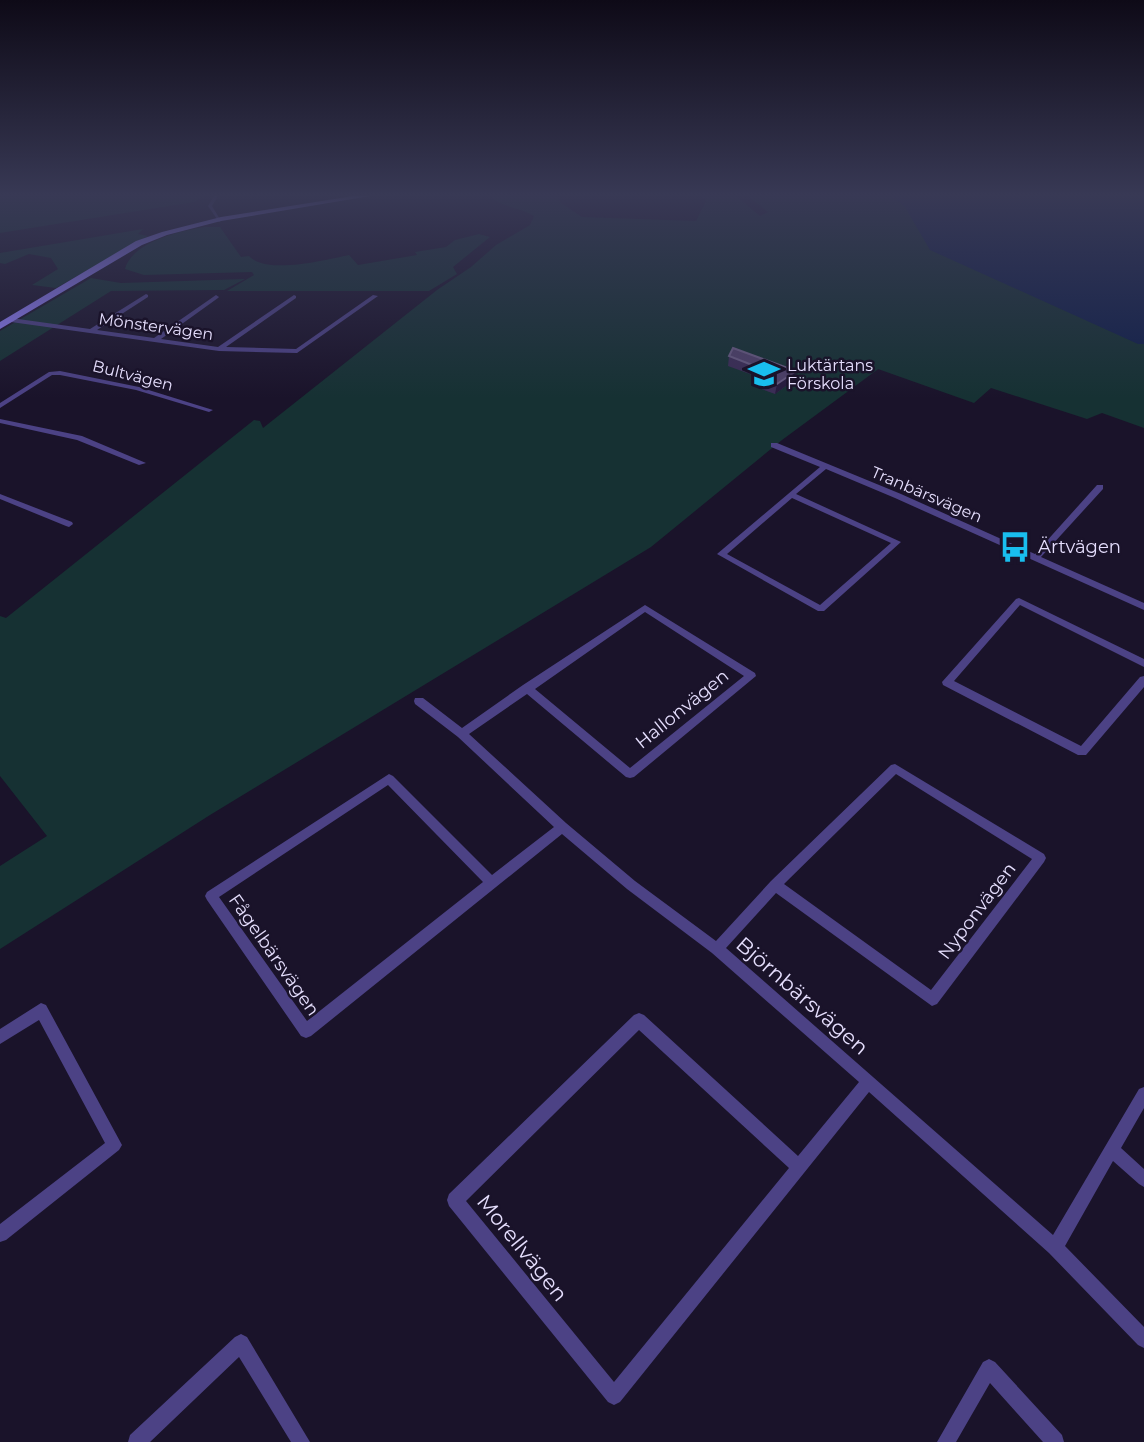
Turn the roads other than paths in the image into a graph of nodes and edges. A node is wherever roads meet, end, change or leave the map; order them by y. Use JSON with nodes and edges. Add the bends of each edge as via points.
{"nodes":[{"id":1,"x":105,"y":263,"type":"edge"},
{"id":2,"x":146,"y":296,"type":"dead end"},
{"id":3,"x":375,"y":296,"type":"dead end"},
{"id":4,"x":216,"y":297,"type":"dead end"},
{"id":5,"x":295,"y":297,"type":"dead end"},
{"id":6,"x":11,"y":320,"type":"junction"},
{"id":7,"x":0,"y":326,"type":"edge"},
{"id":8,"x":91,"y":331,"type":"junction"},
{"id":9,"x":155,"y":340,"type":"junction"},
{"id":10,"x":219,"y":349,"type":"junction"},
{"id":11,"x":0,"y":406,"type":"edge"},
{"id":12,"x":209,"y":410,"type":"dead end"},
{"id":13,"x":0,"y":421,"type":"edge"},
{"id":14,"x":774,"y":445,"type":"dead end"},
{"id":15,"x":142,"y":463,"type":"dead end"},
{"id":16,"x":825,"y":466,"type":"junction"},
{"id":17,"x":1100,"y":487,"type":"dead end"},
{"id":18,"x":791,"y":495,"type":"junction"},
{"id":19,"x":0,"y":496,"type":"edge"},
{"id":20,"x":69,"y":524,"type":"dead end"},
{"id":21,"x":1037,"y":557,"type":"junction"},
{"id":22,"x":1144,"y":607,"type":"edge"},
{"id":23,"x":1144,"y":663,"type":"edge"},
{"id":24,"x":1144,"y":680,"type":"edge"},
{"id":25,"x":527,"y":688,"type":"junction"},
{"id":26,"x":419,"y":701,"type":"dead end"},
{"id":27,"x":462,"y":734,"type":"junction"},
{"id":28,"x":562,"y":827,"type":"junction"},
{"id":29,"x":492,"y":883,"type":"junction"},
{"id":30,"x":775,"y":885,"type":"junction"},
{"id":31,"x":716,"y":949,"type":"junction"},
{"id":32,"x":0,"y":1037,"type":"edge"},
{"id":33,"x":868,"y":1082,"type":"junction"},
{"id":34,"x":1144,"y":1094,"type":"edge"},
{"id":35,"x":1111,"y":1149,"type":"junction"},
{"id":36,"x":798,"y":1166,"type":"junction"},
{"id":37,"x":1144,"y":1180,"type":"edge"},
{"id":38,"x":0,"y":1234,"type":"edge"},
{"id":39,"x":1055,"y":1247,"type":"junction"},
{"id":40,"x":1144,"y":1339,"type":"edge"},
{"id":41,"x":136,"y":1442,"type":"edge"},
{"id":42,"x":301,"y":1442,"type":"edge"},
{"id":43,"x":946,"y":1442,"type":"edge"},
{"id":44,"x":1055,"y":1442,"type":"edge"}],
"edges":[{"from":1,"to":6,"type":"street"},
{"from":2,"to":8,"type":"street"},
{"from":3,"to":10,"type":"street","name":"Mönstervägen","via":[[297,351]]},
{"from":4,"to":9,"type":"street"},
{"from":5,"to":10,"type":"street"},
{"from":6,"to":7,"type":"street"},
{"from":6,"to":8,"type":"street","name":"Mönstervägen"},
{"from":8,"to":9,"type":"street","name":"Mönstervägen"},
{"from":9,"to":10,"type":"street","name":"Mönstervägen"},
{"from":11,"to":12,"type":"street","name":"Bultvägen","via":[[51,373],[137,388]]},
{"from":13,"to":15,"type":"street","via":[[79,438]]},
{"from":14,"to":16,"type":"street","name":"Tranbärsvägen"},
{"from":16,"to":18,"type":"street"},
{"from":16,"to":21,"type":"street","name":"Tranbärsvägen"},
{"from":17,"to":21,"type":"street"},
{"from":18,"to":18,"type":"street","via":[[721,554],[821,609],[897,542]]},
{"from":19,"to":20,"type":"street"},
{"from":21,"to":22,"type":"street","name":"Tranbärsvägen"},
{"from":23,"to":24,"type":"street","via":[[1019,601],[947,682],[1082,752]]},
{"from":25,"to":25,"type":"street","name":"Hallonvägen","via":[[645,608],[751,676],[630,775]]},
{"from":25,"to":27,"type":"street","name":"Hallonvägen"},
{"from":26,"to":27,"type":"street","name":"Björnbärsvägen"},
{"from":27,"to":28,"type":"street","name":"Björnbärsvägen"},
{"from":28,"to":29,"type":"street","name":"Fågelbärsvägen"},
{"from":28,"to":31,"type":"street","name":"Björnbärsvägen"},
{"from":29,"to":29,"type":"street","name":"Fågelbärsvägen","via":[[306,1031],[211,896],[389,779]]},
{"from":30,"to":30,"type":"street","name":"Nyponvägen","via":[[895,768],[1040,858],[932,999]]},
{"from":30,"to":31,"type":"street","name":"Nyponvägen"},
{"from":31,"to":33,"type":"street","name":"Björnbärsvägen"},
{"from":32,"to":38,"type":"street","via":[[41,1010],[114,1145]]},
{"from":33,"to":36,"type":"street","name":"Morellvägen"},
{"from":33,"to":39,"type":"street","name":"Björnbärsvägen"},
{"from":34,"to":35,"type":"street"},
{"from":35,"to":37,"type":"street"},
{"from":35,"to":39,"type":"street"},
{"from":36,"to":36,"type":"street","name":"Morellvägen","via":[[614,1396],[455,1200],[639,1020]]},
{"from":39,"to":40,"type":"street","name":"Björnbärsvägen"},
{"from":41,"to":42,"type":"street","via":[[241,1343]]},
{"from":43,"to":44,"type":"street","via":[[989,1368]]}]}
